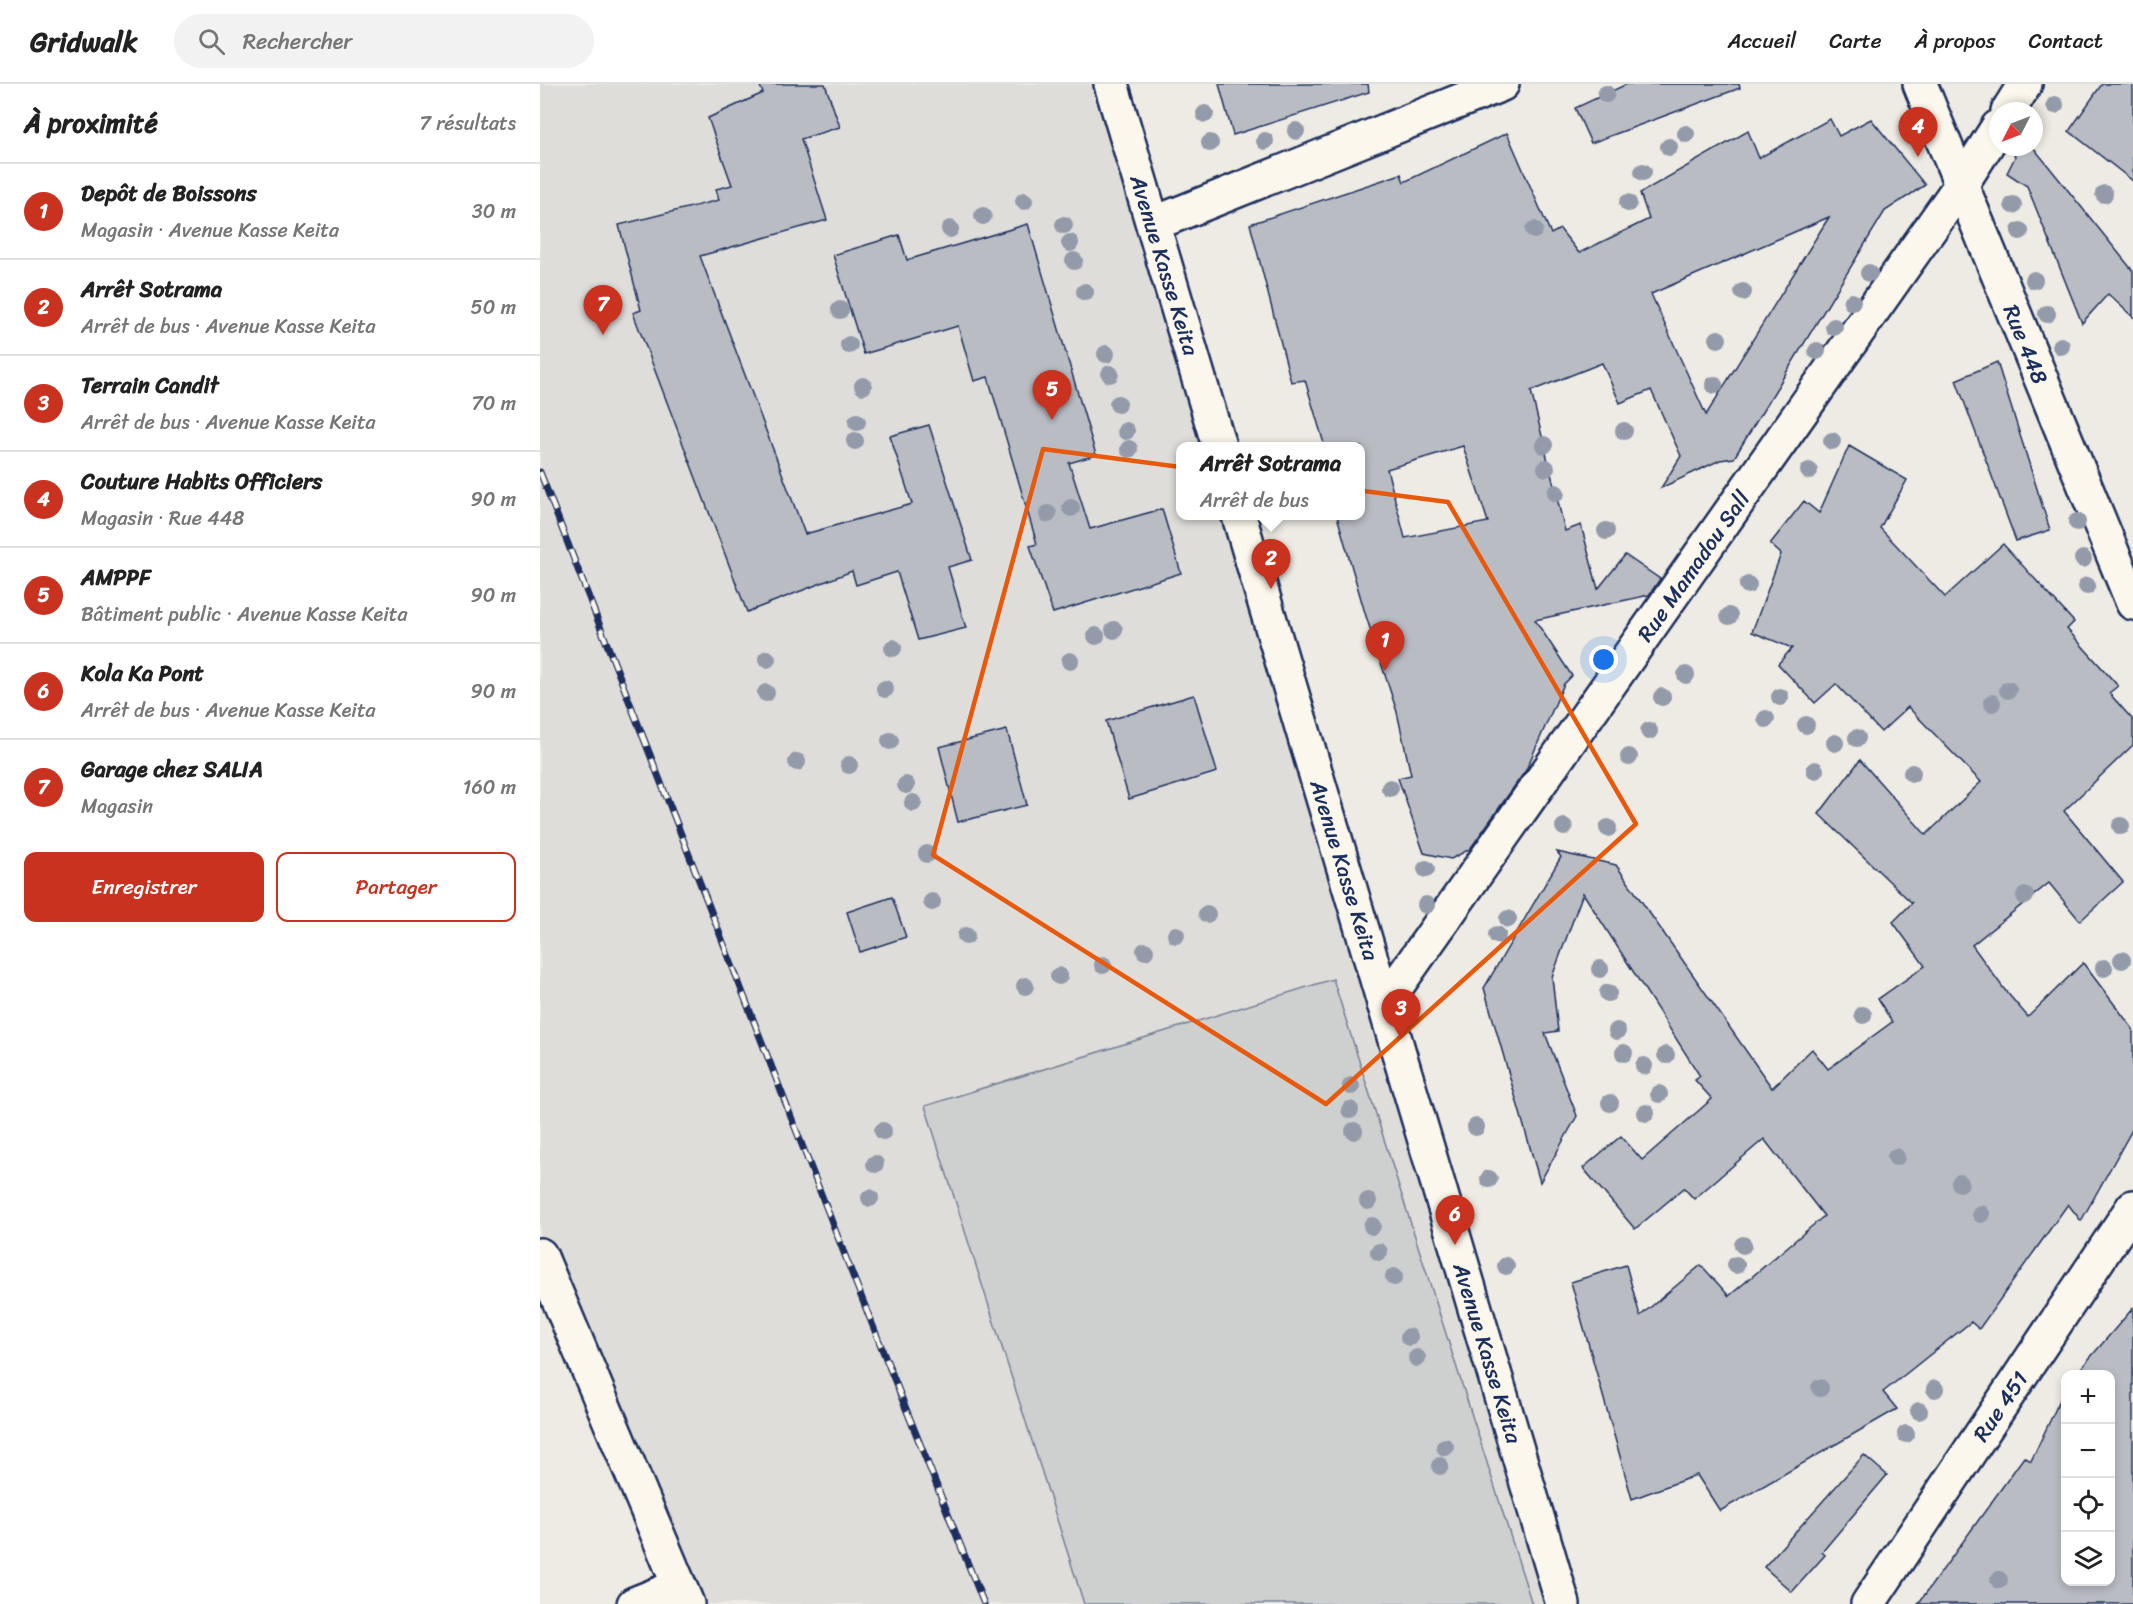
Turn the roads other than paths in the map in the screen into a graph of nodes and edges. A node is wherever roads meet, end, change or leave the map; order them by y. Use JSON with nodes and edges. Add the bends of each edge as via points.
{"nodes":[{"id":1,"x":1111,"y":84,"type":"edge"},
{"id":2,"x":1502,"y":84,"type":"edge"},
{"id":3,"x":1920,"y":84,"type":"edge"},
{"id":4,"x":2025,"y":84,"type":"edge"},
{"id":5,"x":2014,"y":102,"type":"edge"},
{"id":6,"x":1989,"y":141,"type":"edge"},
{"id":7,"x":1961,"y":185,"type":"junction"},
{"id":8,"x":1153,"y":224,"type":"junction"},
{"id":9,"x":1218,"y":442,"type":"edge"},
{"id":10,"x":1240,"y":520,"type":"edge"},
{"id":11,"x":2133,"y":603,"type":"edge"},
{"id":12,"x":1384,"y":1004,"type":"junction"},
{"id":13,"x":2133,"y":1207,"type":"edge"},
{"id":14,"x":540,"y":1255,"type":"edge"},
{"id":15,"x":683,"y":1595,"type":"edge"},
{"id":16,"x":634,"y":1604,"type":"edge"},
{"id":17,"x":1563,"y":1604,"type":"edge"},
{"id":18,"x":1868,"y":1604,"type":"edge"}],
"edges":[{"from":1,"to":8,"type":"street","name":"Avenue Kasse Keita"},
{"from":2,"to":8,"type":"street"},
{"from":3,"to":7,"type":"street","name":"Rue 448"},
{"from":4,"to":5,"type":"street"},
{"from":6,"to":7,"type":"street","name":"Rue Mamadou Sall"},
{"from":7,"to":11,"type":"street","name":"Rue 448"},
{"from":7,"to":12,"type":"street","name":"Rue Mamadou Sall"},
{"from":8,"to":9,"type":"street","name":"Avenue Kasse Keita"},
{"from":10,"to":12,"type":"street","name":"Avenue Kasse Keita"},
{"from":12,"to":17,"type":"street","name":"Avenue Kasse Keita"},
{"from":13,"to":18,"type":"street","name":"Rue 451"},
{"from":14,"to":15,"type":"street"},
{"from":15,"to":16,"type":"street"}]}
